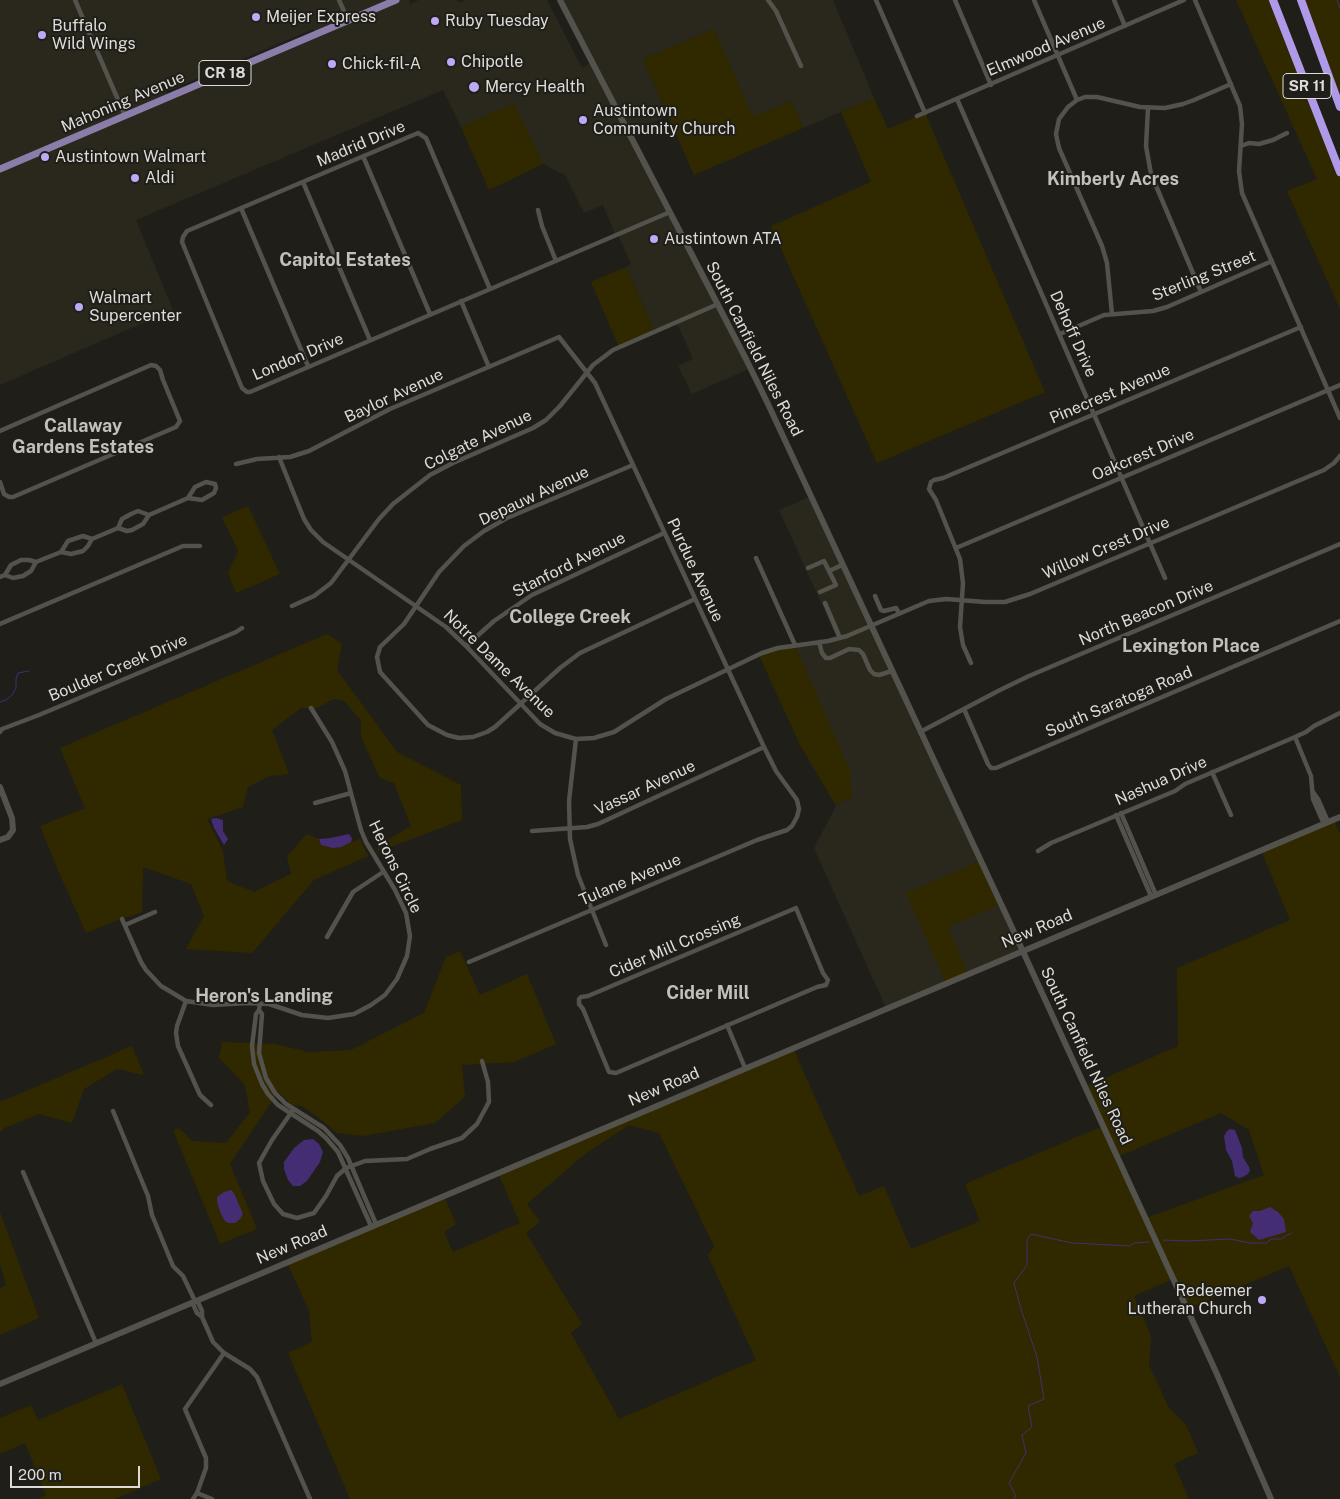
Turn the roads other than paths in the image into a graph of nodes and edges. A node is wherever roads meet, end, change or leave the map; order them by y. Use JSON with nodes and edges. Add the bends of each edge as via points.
{"nodes":[{"id":1,"x":75,"y":0,"type":"edge"},
{"id":2,"x":340,"y":0,"type":"edge"},
{"id":3,"x":396,"y":0,"type":"edge"},
{"id":4,"x":560,"y":0,"type":"edge"},
{"id":5,"x":768,"y":0,"type":"edge"},
{"id":6,"x":876,"y":0,"type":"edge"},
{"id":7,"x":954,"y":0,"type":"edge"},
{"id":8,"x":1034,"y":0,"type":"edge"},
{"id":9,"x":1114,"y":0,"type":"edge"},
{"id":10,"x":1184,"y":0,"type":"edge"},
{"id":11,"x":1194,"y":0,"type":"edge"},
{"id":12,"x":1273,"y":0,"type":"edge"},
{"id":13,"x":1301,"y":0,"type":"edge"},
{"id":14,"x":348,"y":20,"type":"junction"},
{"id":15,"x":1126,"y":26,"type":"junction"},
{"id":16,"x":1058,"y":56,"type":"junction"},
{"id":17,"x":801,"y":66,"type":"dead end"},
{"id":18,"x":991,"y":84,"type":"junction"},
{"id":19,"x":1231,"y":84,"type":"junction"},
{"id":20,"x":957,"y":99,"type":"junction"},
{"id":21,"x":1077,"y":100,"type":"junction"},
{"id":22,"x":1148,"y":108,"type":"junction"},
{"id":23,"x":1340,"y":108,"type":"edge"},
{"id":24,"x":925,"y":113,"type":"junction"},
{"id":25,"x":125,"y":116,"type":"junction"},
{"id":26,"x":917,"y":116,"type":"dead end"},
{"id":27,"x":1287,"y":133,"type":"dead end"},
{"id":28,"x":1241,"y":146,"type":"junction"},
{"id":29,"x":363,"y":156,"type":"junction"},
{"id":30,"x":0,"y":170,"type":"edge"},
{"id":31,"x":1340,"y":172,"type":"edge"},
{"id":32,"x":303,"y":182,"type":"junction"},
{"id":33,"x":241,"y":208,"type":"junction"},
{"id":34,"x":538,"y":210,"type":"dead end"},
{"id":35,"x":670,"y":212,"type":"junction"},
{"id":36,"x":183,"y":236,"type":"joint"},
{"id":37,"x":556,"y":261,"type":"junction"},
{"id":38,"x":1272,"y":261,"type":"junction"},
{"id":39,"x":490,"y":289,"type":"junction"},
{"id":40,"x":1201,"y":292,"type":"junction"},
{"id":41,"x":461,"y":302,"type":"junction"},
{"id":42,"x":718,"y":304,"type":"junction"},
{"id":43,"x":430,"y":314,"type":"junction"},
{"id":44,"x":1112,"y":314,"type":"junction"},
{"id":45,"x":1301,"y":327,"type":"junction"},
{"id":46,"x":1060,"y":334,"type":"junction"},
{"id":47,"x":559,"y":337,"type":"joint"},
{"id":48,"x":370,"y":340,"type":"junction"},
{"id":49,"x":308,"y":366,"type":"junction"},
{"id":50,"x":489,"y":366,"type":"junction"},
{"id":51,"x":587,"y":372,"type":"junction"},
{"id":52,"x":1340,"y":386,"type":"edge"},
{"id":53,"x":1328,"y":391,"type":"junction"},
{"id":54,"x":1095,"y":414,"type":"junction"},
{"id":55,"x":1340,"y":418,"type":"edge"},
{"id":56,"x":0,"y":431,"type":"edge"},
{"id":57,"x":1340,"y":456,"type":"edge"},
{"id":58,"x":279,"y":457,"type":"junction"},
{"id":59,"x":236,"y":464,"type":"dead end"},
{"id":60,"x":633,"y":465,"type":"junction"},
{"id":61,"x":1122,"y":478,"type":"junction"},
{"id":62,"x":0,"y":482,"type":"edge"},
{"id":63,"x":188,"y":498,"type":"junction"},
{"id":64,"x":149,"y":514,"type":"junction"},
{"id":65,"x":118,"y":528,"type":"junction"},
{"id":66,"x":664,"y":533,"type":"junction"},
{"id":67,"x":92,"y":539,"type":"junction"},
{"id":68,"x":1150,"y":543,"type":"junction"},
{"id":69,"x":1340,"y":544,"type":"edge"},
{"id":70,"x":200,"y":546,"type":"dead end"},
{"id":71,"x":956,"y":548,"type":"junction"},
{"id":72,"x":61,"y":552,"type":"junction"},
{"id":73,"x":756,"y":558,"type":"dead end"},
{"id":74,"x":349,"y":560,"type":"junction"},
{"id":75,"x":36,"y":562,"type":"junction"},
{"id":76,"x":842,"y":564,"type":"junction"},
{"id":77,"x":808,"y":568,"type":"dead end"},
{"id":78,"x":829,"y":570,"type":"junction"},
{"id":79,"x":2,"y":576,"type":"edge"},
{"id":80,"x":1165,"y":578,"type":"dead end"},
{"id":81,"x":820,"y":592,"type":"dead end"},
{"id":82,"x":875,"y":596,"type":"dead end"},
{"id":83,"x":695,"y":599,"type":"junction"},
{"id":84,"x":961,"y":600,"type":"junction"},
{"id":85,"x":825,"y":603,"type":"dead end"},
{"id":86,"x":292,"y":606,"type":"dead end"},
{"id":87,"x":416,"y":606,"type":"junction"},
{"id":88,"x":899,"y":613,"type":"junction"},
{"id":89,"x":1340,"y":621,"type":"edge"},
{"id":90,"x":0,"y":624,"type":"edge"},
{"id":91,"x":871,"y":626,"type":"junction"},
{"id":92,"x":242,"y":628,"type":"dead end"},
{"id":93,"x":840,"y":638,"type":"junction"},
{"id":94,"x":819,"y":642,"type":"junction"},
{"id":95,"x":795,"y":644,"type":"junction"},
{"id":96,"x":466,"y":646,"type":"junction"},
{"id":97,"x":971,"y":663,"type":"dead end"},
{"id":98,"x":728,"y":670,"type":"junction"},
{"id":99,"x":892,"y":670,"type":"junction"},
{"id":100,"x":520,"y":704,"type":"junction"},
{"id":101,"x":311,"y":708,"type":"dead end"},
{"id":102,"x":964,"y":709,"type":"junction"},
{"id":103,"x":1340,"y":712,"type":"edge"},
{"id":104,"x":1,"y":730,"type":"edge"},
{"id":105,"x":920,"y":732,"type":"junction"},
{"id":106,"x":1295,"y":737,"type":"junction"},
{"id":107,"x":576,"y":739,"type":"junction"},
{"id":108,"x":764,"y":747,"type":"junction"},
{"id":109,"x":1212,"y":772,"type":"junction"},
{"id":110,"x":0,"y":787,"type":"edge"},
{"id":111,"x":351,"y":793,"type":"junction"},
{"id":112,"x":315,"y":803,"type":"dead end"},
{"id":113,"x":1119,"y":814,"type":"junction"},
{"id":114,"x":1231,"y":815,"type":"dead end"},
{"id":115,"x":797,"y":817,"type":"joint"},
{"id":116,"x":1340,"y":817,"type":"edge"},
{"id":117,"x":1326,"y":823,"type":"junction"},
{"id":118,"x":569,"y":828,"type":"junction"},
{"id":119,"x":532,"y":831,"type":"dead end"},
{"id":120,"x":0,"y":840,"type":"edge"},
{"id":121,"x":1038,"y":851,"type":"dead end"},
{"id":122,"x":383,"y":872,"type":"junction"},
{"id":123,"x":1153,"y":896,"type":"junction"},
{"id":124,"x":592,"y":910,"type":"junction"},
{"id":125,"x":155,"y":912,"type":"dead end"},
{"id":126,"x":122,"y":919,"type":"dead end"},
{"id":127,"x":125,"y":925,"type":"junction"},
{"id":128,"x":327,"y":937,"type":"dead end"},
{"id":129,"x":606,"y":944,"type":"dead end"},
{"id":130,"x":1023,"y":950,"type":"junction"},
{"id":131,"x":469,"y":962,"type":"dead end"},
{"id":132,"x":186,"y":1002,"type":"junction"},
{"id":133,"x":260,"y":1004,"type":"junction"},
{"id":134,"x":727,"y":1025,"type":"junction"},
{"id":135,"x":482,"y":1061,"type":"dead end"},
{"id":136,"x":746,"y":1068,"type":"junction"},
{"id":137,"x":211,"y":1106,"type":"dead end"},
{"id":138,"x":113,"y":1111,"type":"dead end"},
{"id":139,"x":292,"y":1112,"type":"junction"},
{"id":140,"x":349,"y":1167,"type":"junction"},
{"id":141,"x":23,"y":1172,"type":"dead end"},
{"id":142,"x":374,"y":1225,"type":"junction"},
{"id":143,"x":195,"y":1301,"type":"junction"},
{"id":144,"x":96,"y":1343,"type":"junction"},
{"id":145,"x":224,"y":1353,"type":"junction"},
{"id":146,"x":0,"y":1384,"type":"edge"},
{"id":147,"x":197,"y":1493,"type":"junction"},
{"id":148,"x":193,"y":1499,"type":"edge"},
{"id":149,"x":212,"y":1499,"type":"edge"},
{"id":150,"x":310,"y":1499,"type":"edge"},
{"id":151,"x":1271,"y":1499,"type":"edge"}],
"edges":[{"from":1,"to":25,"type":"street"},
{"from":2,"to":14,"type":"street"},
{"from":3,"to":14,"type":"main road","name":"Mahoning Avenue","number":"CR 18"},
{"from":4,"to":35,"type":"main road","name":"South Canfield Niles Road"},
{"from":5,"to":17,"type":"street"},
{"from":6,"to":24,"type":"street"},
{"from":7,"to":18,"type":"street"},
{"from":8,"to":16,"type":"street"},
{"from":9,"to":15,"type":"street"},
{"from":10,"to":15,"type":"street","name":"Elmwood Avenue"},
{"from":11,"to":19,"type":"street"},
{"from":12,"to":31,"type":"highway","number":"SR 11"},
{"from":13,"to":23,"type":"highway","number":"SR 11"},
{"from":14,"to":25,"type":"main road","name":"Mahoning Avenue","number":"CR 18"},
{"from":15,"to":16,"type":"street","name":"Elmwood Avenue"},
{"from":16,"to":18,"type":"street","name":"Elmwood Avenue"},
{"from":16,"to":21,"type":"street"},
{"from":18,"to":20,"type":"street","name":"Elmwood Avenue"},
{"from":19,"to":22,"type":"street","via":[[1183,104]]},
{"from":19,"to":28,"type":"street","via":[[1241,112]]},
{"from":20,"to":24,"type":"street","name":"Elmwood Avenue"},
{"from":20,"to":46,"type":"street","name":"Dehoff Drive"},
{"from":21,"to":22,"type":"street","via":[[1093,97]]},
{"from":21,"to":44,"type":"street","via":[[1059,119],[1056,140],[1105,255]]},
{"from":22,"to":40,"type":"street","via":[[1146,146],[1151,174]]},
{"from":24,"to":26,"type":"street","name":"Elmwood Avenue"},
{"from":25,"to":30,"type":"main road","name":"Mahoning Avenue","number":"CR 18"},
{"from":27,"to":28,"type":"street","via":[[1259,144]]},
{"from":28,"to":38,"type":"street","via":[[1241,188]]},
{"from":29,"to":32,"type":"street","name":"Madrid Drive"},
{"from":29,"to":39,"type":"street","name":"Madrid Drive","via":[[415,134],[424,136]]},
{"from":29,"to":43,"type":"street"},
{"from":32,"to":33,"type":"street","name":"Madrid Drive"},
{"from":32,"to":48,"type":"street"},
{"from":33,"to":36,"type":"street","name":"Madrid Drive","via":[[187,231]]},
{"from":33,"to":49,"type":"street"},
{"from":34,"to":37,"type":"street"},
{"from":35,"to":37,"type":"street","name":"London Drive"},
{"from":35,"to":42,"type":"main road","name":"South Canfield Niles Road"},
{"from":36,"to":49,"type":"street","name":"London Drive","via":[[182,242],[243,390],[250,392]]},
{"from":37,"to":39,"type":"street","name":"London Drive"},
{"from":38,"to":40,"type":"street","name":"Sterling Street"},
{"from":38,"to":45,"type":"street"},
{"from":39,"to":41,"type":"street","name":"London Drive"},
{"from":40,"to":44,"type":"street","name":"Sterling Street","via":[[1158,310]]},
{"from":41,"to":43,"type":"street","name":"London Drive"},
{"from":41,"to":50,"type":"street"},
{"from":42,"to":51,"type":"street","name":"Colgate Avenue","via":[[612,350]]},
{"from":42,"to":76,"type":"main road","name":"South Canfield Niles Road"},
{"from":43,"to":48,"type":"street","name":"London Drive"},
{"from":44,"to":46,"type":"street","name":"Sterling Street"},
{"from":45,"to":53,"type":"street"},
{"from":45,"to":54,"type":"street","name":"Pinecrest Avenue"},
{"from":46,"to":54,"type":"street","name":"Dehoff Drive"},
{"from":47,"to":50,"type":"street","name":"Baylor Avenue"},
{"from":47,"to":51,"type":"street","name":"Purdue Avenue"},
{"from":48,"to":49,"type":"street","name":"London Drive"},
{"from":50,"to":58,"type":"street","name":"Baylor Avenue","via":[[390,409],[309,452]]},
{"from":51,"to":60,"type":"street","name":"Purdue Avenue"},
{"from":51,"to":74,"type":"street","name":"Colgate Avenue","via":[[560,406],[539,424],[453,462],[413,488],[379,520]]},
{"from":52,"to":53,"type":"street","name":"Oakcrest Drive"},
{"from":53,"to":55,"type":"street"},
{"from":53,"to":61,"type":"street","name":"Oakcrest Drive"},
{"from":54,"to":61,"type":"street","name":"Dehoff Drive"},
{"from":54,"to":71,"type":"street","name":"Pinecrest Avenue","via":[[930,483],[929,489]]},
{"from":56,"to":62,"type":"street","via":[[151,365],[160,370],[180,421],[176,427],[13,497],[4,494]]},
{"from":57,"to":68,"type":"street","name":"Willow Crest Drive","via":[[1324,470]]},
{"from":58,"to":59,"type":"street","name":"Baylor Avenue"},
{"from":58,"to":74,"type":"street","name":"Notre Dame Avenue","via":[[308,526],[323,542]]},
{"from":60,"to":66,"type":"street","name":"Purdue Avenue"},
{"from":60,"to":87,"type":"street","name":"Depauw Avenue","via":[[507,518],[484,531],[449,560]]},
{"from":61,"to":68,"type":"street","name":"Dehoff Drive"},
{"from":61,"to":71,"type":"street","name":"Oakcrest Drive"},
{"from":63,"to":63,"type":"street","via":[[208,498],[214,494],[216,486],[210,482],[198,486]]},
{"from":63,"to":64,"type":"street"},
{"from":64,"to":65,"type":"street","via":[[143,524],[132,530]]},
{"from":64,"to":65,"type":"street","via":[[138,511],[131,514],[122,519]]},
{"from":65,"to":67,"type":"street"},
{"from":66,"to":83,"type":"street","name":"Purdue Avenue"},
{"from":66,"to":96,"type":"street","name":"Stanford Avenue","via":[[532,596],[494,621]]},
{"from":67,"to":72,"type":"street","via":[[83,551]]},
{"from":67,"to":72,"type":"street","via":[[82,536],[68,541]]},
{"from":68,"to":80,"type":"street","name":"Dehoff Drive"},
{"from":68,"to":84,"type":"street","name":"Willow Crest Drive","via":[[1015,600]]},
{"from":69,"to":102,"type":"street","name":"North Beacon Drive","via":[[1029,676]]},
{"from":70,"to":90,"type":"street","via":[[183,546]]},
{"from":71,"to":84,"type":"street","via":[[962,572]]},
{"from":72,"to":75,"type":"street"},
{"from":73,"to":95,"type":"street"},
{"from":74,"to":86,"type":"street","name":"Colgate Avenue","via":[[326,588]]},
{"from":74,"to":87,"type":"street","name":"Notre Dame Avenue"},
{"from":75,"to":79,"type":"street","via":[[21,560],[11,565]]},
{"from":75,"to":79,"type":"street","via":[[23,576]]},
{"from":76,"to":78,"type":"street"},
{"from":76,"to":91,"type":"main road","name":"South Canfield Niles Road"},
{"from":77,"to":78,"type":"street","via":[[824,561]]},
{"from":78,"to":81,"type":"street","via":[[836,585]]},
{"from":82,"to":88,"type":"street","via":[[881,610],[896,608]]},
{"from":83,"to":98,"type":"street","name":"Purdue Avenue"},
{"from":83,"to":100,"type":"street","name":"Depauw Avenue","via":[[580,653]]},
{"from":84,"to":88,"type":"street","name":"Willow Crest Drive","via":[[929,601]]},
{"from":84,"to":97,"type":"street","via":[[960,633]]},
{"from":85,"to":93,"type":"street"},
{"from":87,"to":96,"type":"street","name":"Notre Dame Avenue"},
{"from":87,"to":100,"type":"street","name":"Depauw Avenue","via":[[380,647],[377,663],[382,676],[428,726],[446,735],[473,737],[495,727]]},
{"from":88,"to":91,"type":"street","name":"Willow Crest Drive"},
{"from":89,"to":102,"type":"street","name":"South Saratoga Road","via":[[996,768],[988,764]]},
{"from":91,"to":93,"type":"street","name":"Notre Dame Avenue"},
{"from":91,"to":99,"type":"main road","name":"South Canfield Niles Road"},
{"from":92,"to":104,"type":"street","name":"Boulder Creek Drive"},
{"from":93,"to":94,"type":"street","name":"Notre Dame Avenue"},
{"from":94,"to":95,"type":"street","name":"Notre Dame Avenue"},
{"from":94,"to":99,"type":"street","via":[[826,658],[849,649],[859,650],[874,674]]},
{"from":95,"to":98,"type":"street","name":"Notre Dame Avenue","via":[[762,653]]},
{"from":96,"to":100,"type":"street","name":"Notre Dame Avenue"},
{"from":98,"to":107,"type":"street","name":"Notre Dame Avenue","via":[[666,699],[614,732]]},
{"from":98,"to":108,"type":"street","name":"Purdue Avenue"},
{"from":99,"to":105,"type":"main road","name":"South Canfield Niles Road"},
{"from":100,"to":107,"type":"street","name":"Notre Dame Avenue","via":[[547,729]]},
{"from":101,"to":111,"type":"street","name":"Herons Circle","via":[[332,742]]},
{"from":102,"to":105,"type":"street","name":"North Beacon Drive"},
{"from":103,"to":106,"type":"street","name":"Nashua Drive"},
{"from":105,"to":130,"type":"main road","name":"South Canfield Niles Road"},
{"from":106,"to":109,"type":"street","name":"Nashua Drive"},
{"from":106,"to":117,"type":"street"},
{"from":107,"to":118,"type":"street"},
{"from":108,"to":115,"type":"street","name":"Purdue Avenue","via":[[797,800]]},
{"from":108,"to":118,"type":"street","name":"Vassar Avenue","via":[[598,824]]},
{"from":109,"to":113,"type":"street","name":"Nashua Drive"},
{"from":109,"to":114,"type":"street"},
{"from":110,"to":120,"type":"main road","via":[[12,818],[13,832]]},
{"from":111,"to":112,"type":"street"},
{"from":111,"to":122,"type":"street","name":"Herons Circle","via":[[363,836]]},
{"from":113,"to":121,"type":"street","name":"Nashua Drive"},
{"from":113,"to":123,"type":"street"},
{"from":115,"to":124,"type":"street","name":"Tulane Avenue","via":[[792,826],[782,832]]},
{"from":116,"to":117,"type":"main road","name":"New Road"},
{"from":117,"to":123,"type":"main road","name":"New Road"},
{"from":118,"to":119,"type":"street","name":"Vassar Avenue"},
{"from":118,"to":124,"type":"street","via":[[576,867]]},
{"from":122,"to":128,"type":"street","via":[[353,892]]},
{"from":122,"to":133,"type":"street","name":"Herons Circle","via":[[406,913],[410,936],[404,964],[385,995],[363,1010],[337,1018],[310,1017],[278,1006]]},
{"from":123,"to":130,"type":"main road","name":"New Road"},
{"from":124,"to":129,"type":"street"},
{"from":124,"to":131,"type":"street","name":"Tulane Avenue"},
{"from":125,"to":127,"type":"street"},
{"from":126,"to":127,"type":"street","name":"Herons Circle"},
{"from":127,"to":132,"type":"street","name":"Herons Circle","via":[[146,970],[161,986]]},
{"from":130,"to":136,"type":"main road","name":"New Road"},
{"from":130,"to":151,"type":"main road","name":"South Canfield Niles Road"},
{"from":132,"to":133,"type":"street","name":"Herons Circle"},
{"from":132,"to":137,"type":"street","via":[[177,1026],[178,1046],[200,1095]]},
{"from":133,"to":139,"type":"street","via":[[252,1046],[254,1064],[268,1094]]},
{"from":134,"to":134,"type":"street","name":"Cider Mill Crossing","via":[[614,1073],[608,1070],[578,1002],[581,997],[796,908],[828,983]]},
{"from":134,"to":136,"type":"street"},
{"from":135,"to":140,"type":"street","via":[[488,1082],[488,1102],[477,1124],[462,1138],[407,1159],[365,1161]]},
{"from":136,"to":142,"type":"main road","name":"New Road"},
{"from":138,"to":143,"type":"street","via":[[174,1266],[183,1276]]},
{"from":139,"to":140,"type":"street","via":[[326,1138]]},
{"from":139,"to":140,"type":"street","via":[[259,1163],[274,1204],[284,1214],[297,1218],[314,1213],[337,1176]]},
{"from":140,"to":142,"type":"street"},
{"from":141,"to":144,"type":"street"},
{"from":142,"to":143,"type":"main road","name":"New Road"},
{"from":143,"to":144,"type":"main road","name":"New Road"},
{"from":143,"to":145,"type":"street","via":[[213,1342]]},
{"from":144,"to":146,"type":"main road","name":"New Road"},
{"from":145,"to":147,"type":"street","via":[[185,1409],[206,1458]]},
{"from":145,"to":150,"type":"street","via":[[257,1377]]},
{"from":147,"to":148,"type":"street"},
{"from":147,"to":149,"type":"street"}]}
